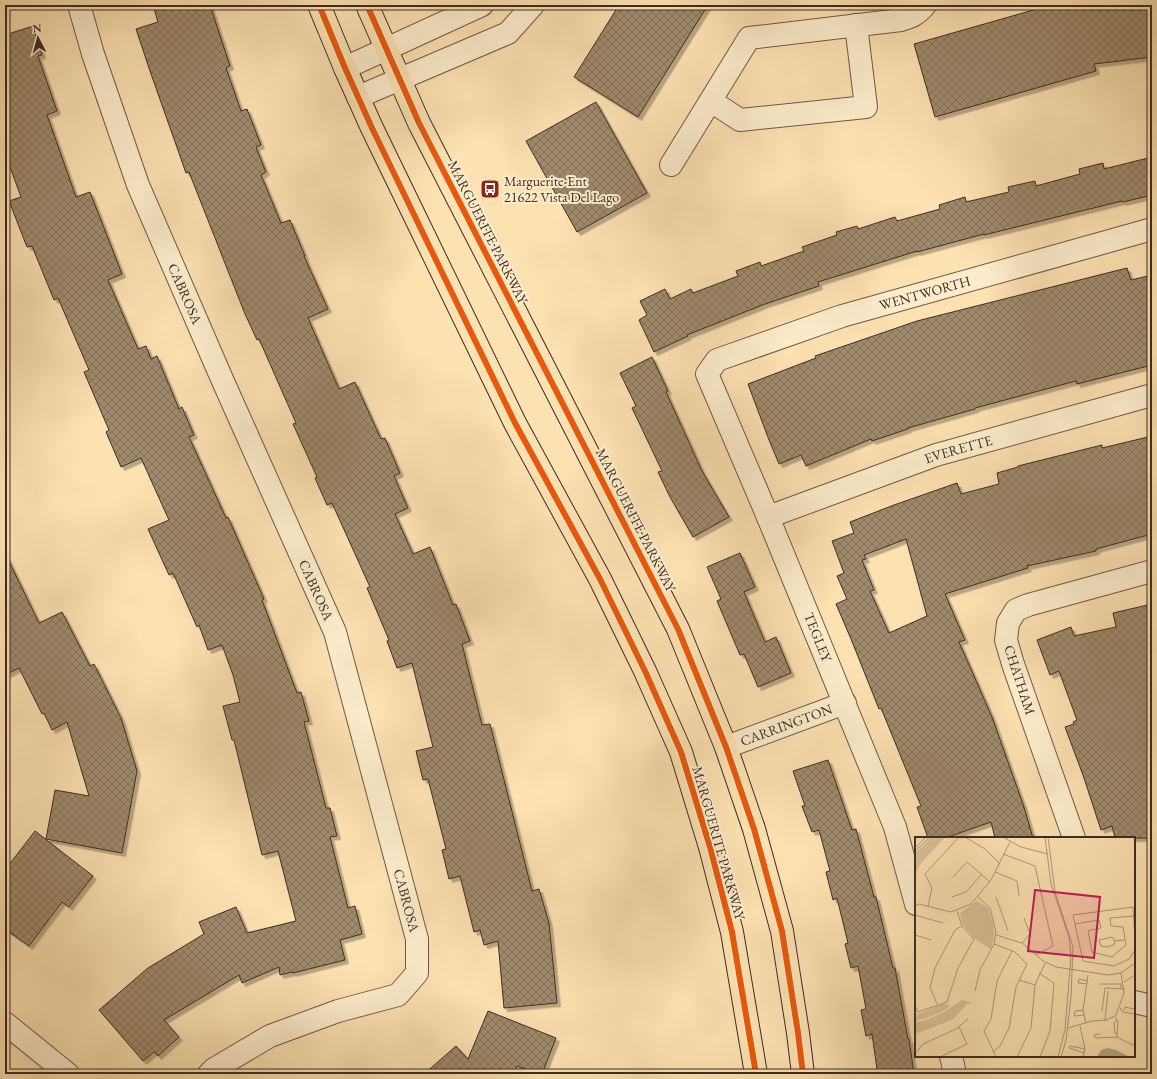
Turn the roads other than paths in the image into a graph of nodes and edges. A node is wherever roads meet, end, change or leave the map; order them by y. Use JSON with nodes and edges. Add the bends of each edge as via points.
{"nodes":[{"id":1,"x":79,"y":5,"type":"edge"},
{"id":2,"x":320,"y":5,"type":"edge"},
{"id":3,"x":368,"y":5,"type":"edge"},
{"id":4,"x":482,"y":5,"type":"edge"},
{"id":5,"x":533,"y":5,"type":"edge"},
{"id":6,"x":925,"y":5,"type":"edge"},
{"id":7,"x":856,"y":26,"type":"junction"},
{"id":8,"x":387,"y":50,"type":"junction"},
{"id":9,"x":345,"y":68,"type":"junction"},
{"id":10,"x":400,"y":79,"type":"junction"},
{"id":11,"x":358,"y":97,"type":"junction"},
{"id":12,"x":711,"y":101,"type":"junction"},
{"id":13,"x":671,"y":165,"type":"dead end"},
{"id":14,"x":1152,"y":229,"type":"edge"},
{"id":15,"x":707,"y":374,"type":"joint"},
{"id":16,"x":1152,"y":395,"type":"edge"},
{"id":17,"x":768,"y":517,"type":"junction"},
{"id":18,"x":1152,"y":571,"type":"edge"},
{"id":19,"x":844,"y":703,"type":"junction"},
{"id":20,"x":726,"y":746,"type":"junction"},
{"id":21,"x":1074,"y":837,"type":"edge"},
{"id":22,"x":915,"y":900,"type":"edge"},
{"id":23,"x":1135,"y":1002,"type":"edge"},
{"id":24,"x":1152,"y":1006,"type":"edge"},
{"id":25,"x":5,"y":1023,"type":"edge"},
{"id":26,"x":951,"y":1057,"type":"edge"},
{"id":27,"x":68,"y":1074,"type":"edge"},
{"id":28,"x":209,"y":1074,"type":"edge"},
{"id":29,"x":756,"y":1074,"type":"edge"},
{"id":30,"x":803,"y":1074,"type":"edge"},
{"id":31,"x":955,"y":1074,"type":"edge"}],
"edges":[{"from":1,"to":28,"type":"street","name":"CABROSA","via":[[138,185],[335,632],[417,939],[417,973],[398,995],[338,1011],[270,1036]]},
{"from":2,"to":9,"type":"main road","name":"MARGUERITE PARKWAY"},
{"from":3,"to":8,"type":"main road","name":"MARGUERITE PARKWAY"},
{"from":4,"to":8,"type":"street"},
{"from":5,"to":10,"type":"street","via":[[508,33]]},
{"from":6,"to":7,"type":"street","via":[[911,17]]},
{"from":7,"to":12,"type":"street","via":[[749,38]]},
{"from":7,"to":12,"type":"street","via":[[866,107],[740,120]]},
{"from":8,"to":9,"type":"street"},
{"from":8,"to":10,"type":"main road","name":"MARGUERITE PARKWAY"},
{"from":9,"to":11,"type":"main road","name":"MARGUERITE PARKWAY"},
{"from":10,"to":11,"type":"street"},
{"from":10,"to":20,"type":"main road","name":"MARGUERITE PARKWAY","via":[[419,123],[678,630]]},
{"from":11,"to":29,"type":"main road","name":"MARGUERITE PARKWAY","via":[[515,423],[600,579],[645,670],[680,752],[710,847],[732,932]]},
{"from":12,"to":13,"type":"street"},
{"from":14,"to":15,"type":"street","name":"WENTWORTH","via":[[842,316],[717,360]]},
{"from":15,"to":17,"type":"street","name":"TEGLEY"},
{"from":16,"to":17,"type":"street","name":"EVERETTE","via":[[936,455]]},
{"from":17,"to":19,"type":"street","name":"TEGLEY"},
{"from":18,"to":21,"type":"street","name":"CHATHAM","via":[[1028,605],[1016,610],[1008,623],[1006,640],[1013,664]]},
{"from":19,"to":20,"type":"street","name":"CARRINGTON"},
{"from":19,"to":22,"type":"street","name":"TEGLEY","via":[[895,827]]},
{"from":20,"to":30,"type":"main road","name":"MARGUERITE PARKWAY","via":[[754,829],[782,930]]},
{"from":23,"to":24,"type":"street"},
{"from":25,"to":27,"type":"street"},
{"from":26,"to":31,"type":"street"}]}
